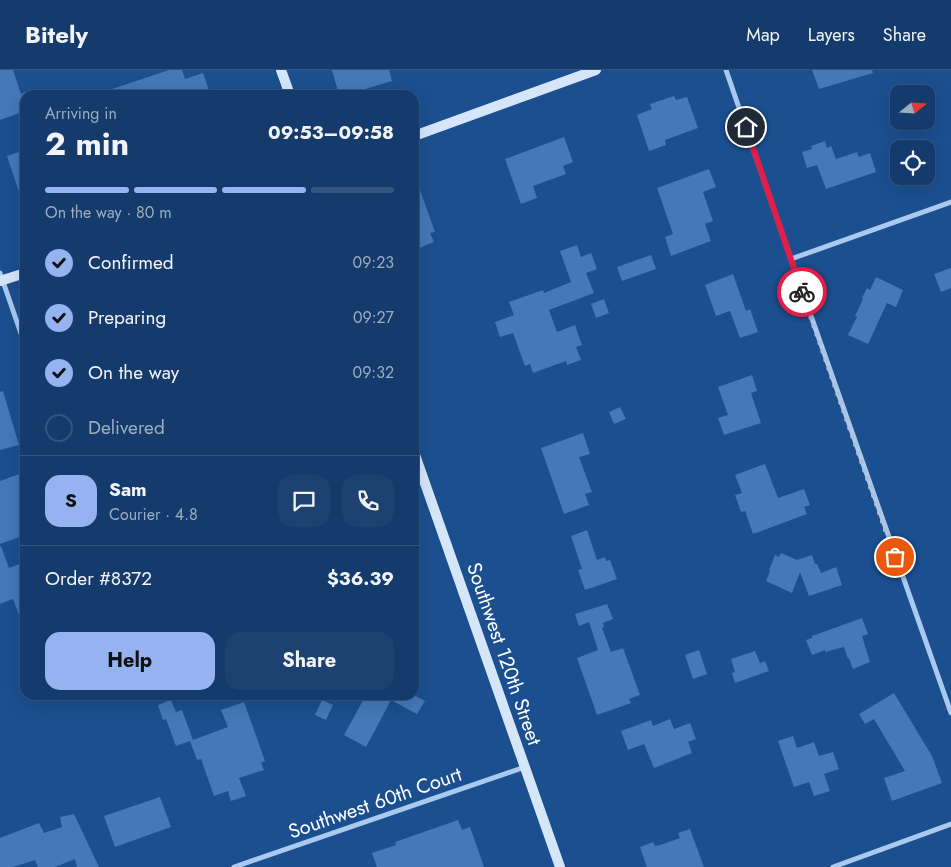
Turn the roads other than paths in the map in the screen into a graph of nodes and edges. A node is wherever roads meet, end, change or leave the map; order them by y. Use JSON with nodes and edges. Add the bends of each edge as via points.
{"nodes":[{"id":1,"x":281,"y":70,"type":"edge"},
{"id":2,"x":596,"y":70,"type":"edge"},
{"id":3,"x":726,"y":70,"type":"edge"},
{"id":4,"x":288,"y":90,"type":"edge"},
{"id":5,"x":419,"y":134,"type":"edge"},
{"id":6,"x":951,"y":202,"type":"edge"},
{"id":7,"x":791,"y":259,"type":"junction"},
{"id":8,"x":20,"y":274,"type":"edge"},
{"id":9,"x":1,"y":278,"type":"edge"},
{"id":10,"x":20,"y":331,"type":"edge"},
{"id":11,"x":419,"y":466,"type":"edge"},
{"id":12,"x":951,"y":713,"type":"edge"},
{"id":13,"x":525,"y":767,"type":"junction"},
{"id":14,"x":951,"y":824,"type":"edge"},
{"id":15,"x":234,"y":867,"type":"edge"},
{"id":16,"x":560,"y":867,"type":"edge"},
{"id":17,"x":832,"y":867,"type":"edge"}],
"edges":[{"from":1,"to":4,"type":"street"},
{"from":2,"to":5,"type":"street"},
{"from":3,"to":7,"type":"street"},
{"from":6,"to":7,"type":"street"},
{"from":7,"to":12,"type":"street"},
{"from":8,"to":9,"type":"street"},
{"from":9,"to":10,"type":"street"},
{"from":11,"to":13,"type":"street","name":"Southwest 120th Street"},
{"from":13,"to":15,"type":"street","name":"Southwest 60th Court"},
{"from":13,"to":16,"type":"street","name":"Southwest 120th Street"},
{"from":14,"to":17,"type":"street"}]}
